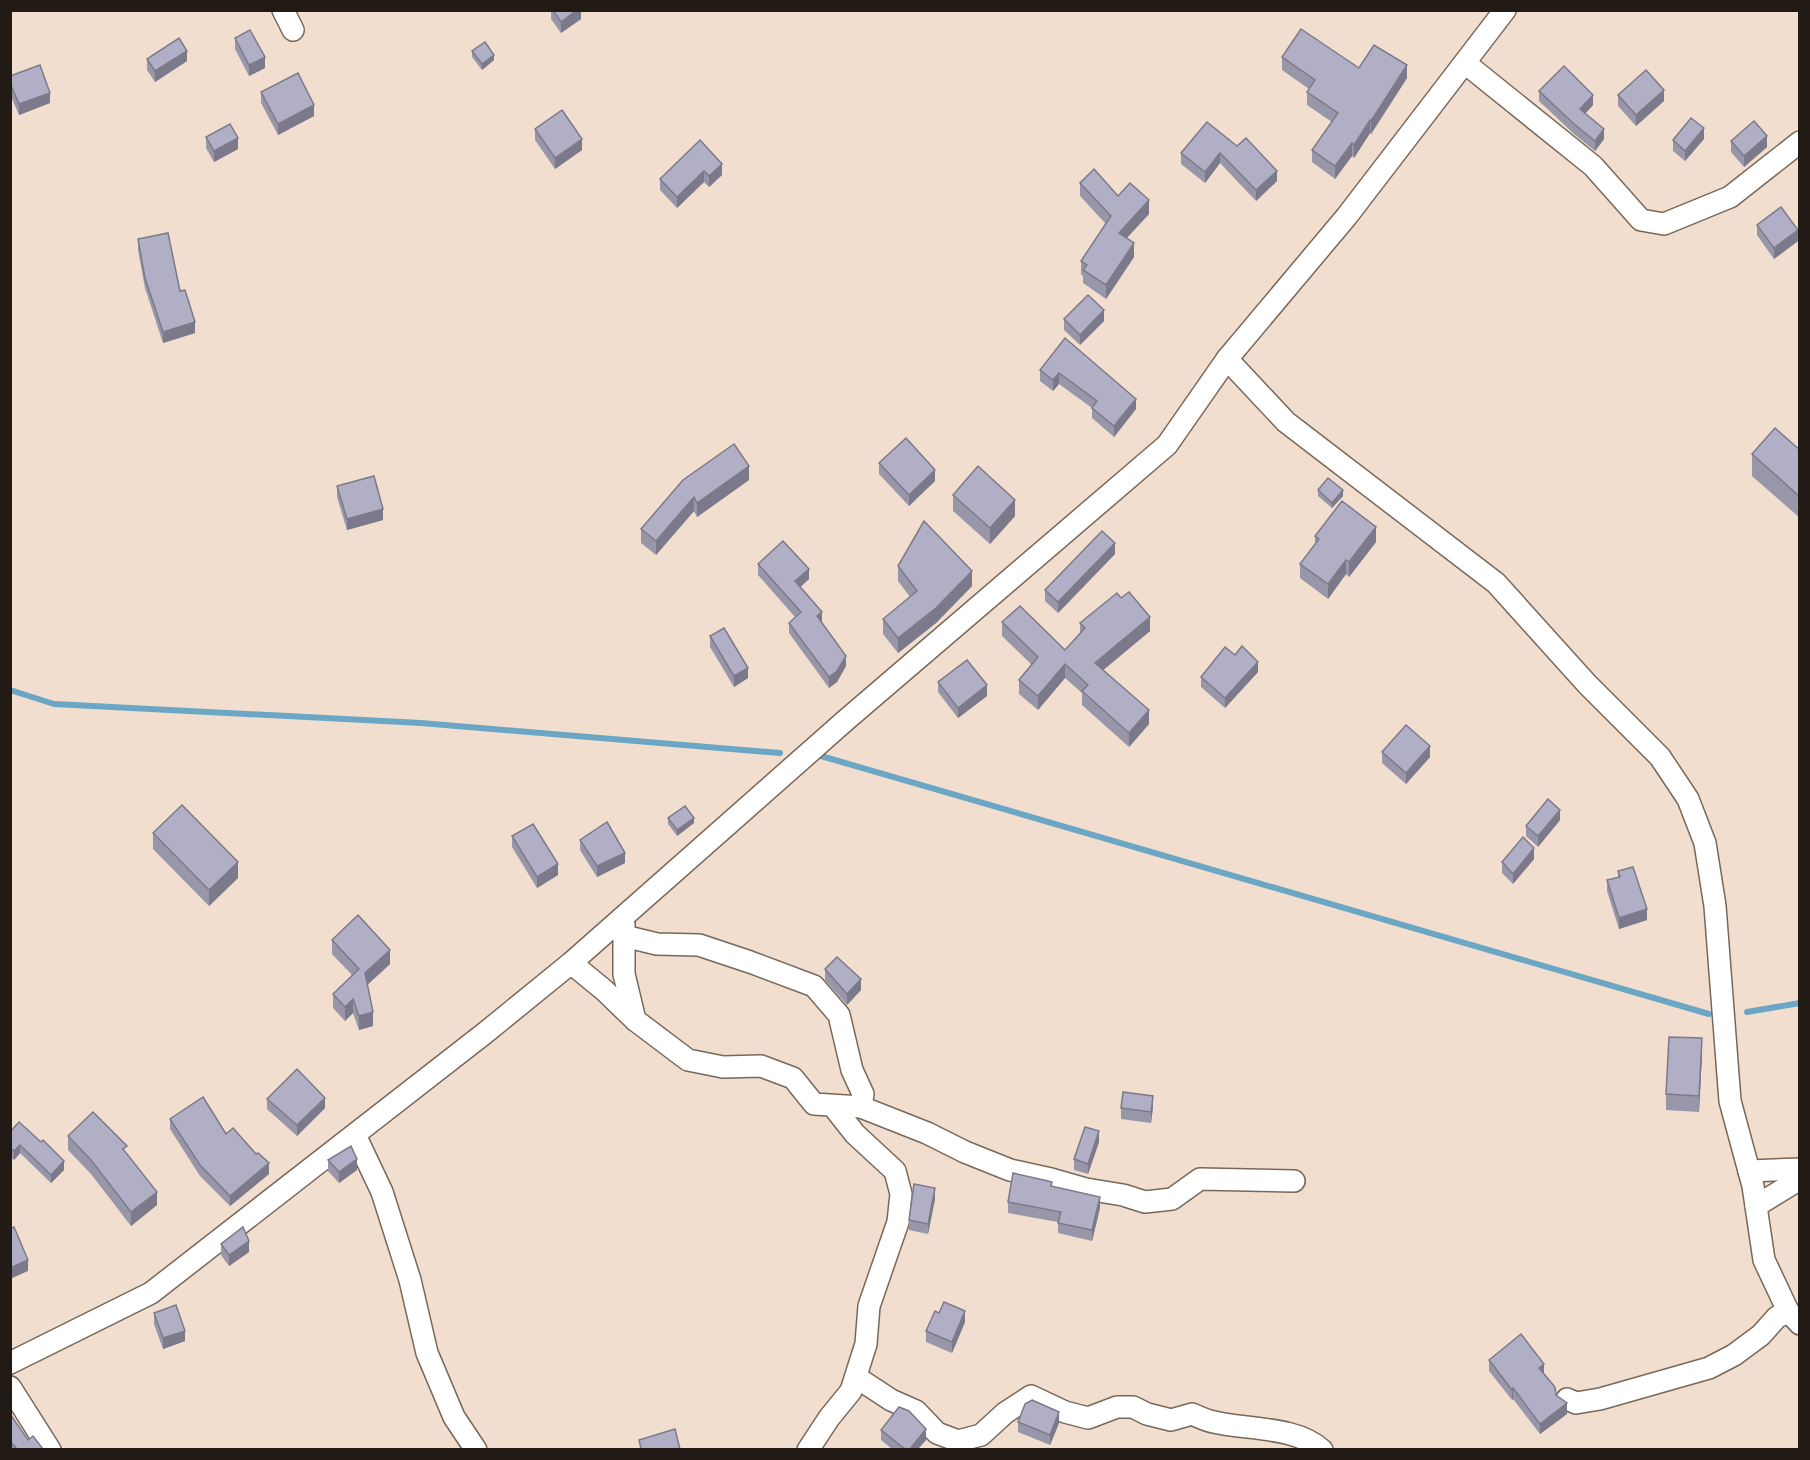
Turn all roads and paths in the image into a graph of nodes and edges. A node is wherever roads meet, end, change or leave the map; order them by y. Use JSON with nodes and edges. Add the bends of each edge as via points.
{"nodes":[{"id":1,"x":283,"y":10,"type":"edge"},
{"id":2,"x":1505,"y":10,"type":"edge"},
{"id":3,"x":293,"y":30,"type":"dead end"},
{"id":4,"x":1465,"y":63,"type":"junction"},
{"id":5,"x":1800,"y":142,"type":"edge"},
{"id":6,"x":1227,"y":359,"type":"junction"},
{"id":7,"x":624,"y":927,"type":"junction"},
{"id":8,"x":571,"y":963,"type":"junction"},
{"id":9,"x":635,"y":1020,"type":"junction"},
{"id":10,"x":833,"y":1106,"type":"junction"},
{"id":11,"x":861,"y":1107,"type":"junction"},
{"id":12,"x":355,"y":1135,"type":"junction"},
{"id":13,"x":1800,"y":1169,"type":"edge"},
{"id":14,"x":1749,"y":1171,"type":"junction"},
{"id":15,"x":1800,"y":1179,"type":"edge"},
{"id":16,"x":1294,"y":1181,"type":"dead end"},
{"id":17,"x":1756,"y":1206,"type":"junction"},
{"id":18,"x":1794,"y":1318,"type":"edge"},
{"id":19,"x":10,"y":1363,"type":"edge"},
{"id":20,"x":856,"y":1377,"type":"junction"},
{"id":21,"x":10,"y":1387,"type":"edge"},
{"id":22,"x":1568,"y":1399,"type":"dead end"},
{"id":23,"x":50,"y":1449,"type":"edge"},
{"id":24,"x":476,"y":1449,"type":"edge"},
{"id":25,"x":808,"y":1449,"type":"edge"},
{"id":26,"x":1322,"y":1449,"type":"edge"}],
"edges":[{"from":1,"to":3,"type":"street"},
{"from":2,"to":4,"type":"street"},
{"from":4,"to":5,"type":"street","via":[[1593,166],[1641,220],[1664,224],[1730,197]]},
{"from":4,"to":6,"type":"street","via":[[1347,216]]},
{"from":6,"to":7,"type":"street","via":[[1167,445],[846,720]]},
{"from":6,"to":14,"type":"street","via":[[1286,422],[1496,583],[1587,684],[1660,757],[1688,799],[1705,843],[1715,906],[1730,1101]]},
{"from":7,"to":8,"type":"street"},
{"from":7,"to":9,"type":"street","via":[[624,974]]},
{"from":7,"to":11,"type":"street","via":[[657,944],[699,945],[814,986],[839,1015],[852,1070],[863,1094]]},
{"from":8,"to":9,"type":"street"},
{"from":8,"to":12,"type":"street"},
{"from":9,"to":10,"type":"street","via":[[688,1060],[723,1067],[761,1066],[793,1078],[814,1104]]},
{"from":10,"to":11,"type":"street"},
{"from":10,"to":20,"type":"street","via":[[855,1134],[895,1171],[902,1194],[898,1222],[869,1306],[866,1344]]},
{"from":11,"to":16,"type":"street","via":[[1010,1170],[1144,1202],[1172,1198],[1200,1179]]},
{"from":12,"to":19,"type":"street","via":[[151,1293]]},
{"from":12,"to":24,"type":"street","via":[[382,1192],[428,1353],[454,1417]]},
{"from":13,"to":14,"type":"street"},
{"from":14,"to":17,"type":"street"},
{"from":15,"to":17,"type":"street"},
{"from":17,"to":18,"type":"street","via":[[1764,1260]]},
{"from":18,"to":22,"type":"street","via":[[1777,1317],[1761,1335],[1709,1368],[1600,1399],[1576,1403]]},
{"from":20,"to":25,"type":"street","via":[[851,1392]]},
{"from":20,"to":26,"type":"street","via":[[916,1411],[937,1433],[958,1441],[981,1435],[1031,1396],[1088,1418],[1117,1407],[1133,1407],[1172,1420],[1192,1414],[1212,1422],[1289,1433]]},
{"from":21,"to":23,"type":"street"}]}
